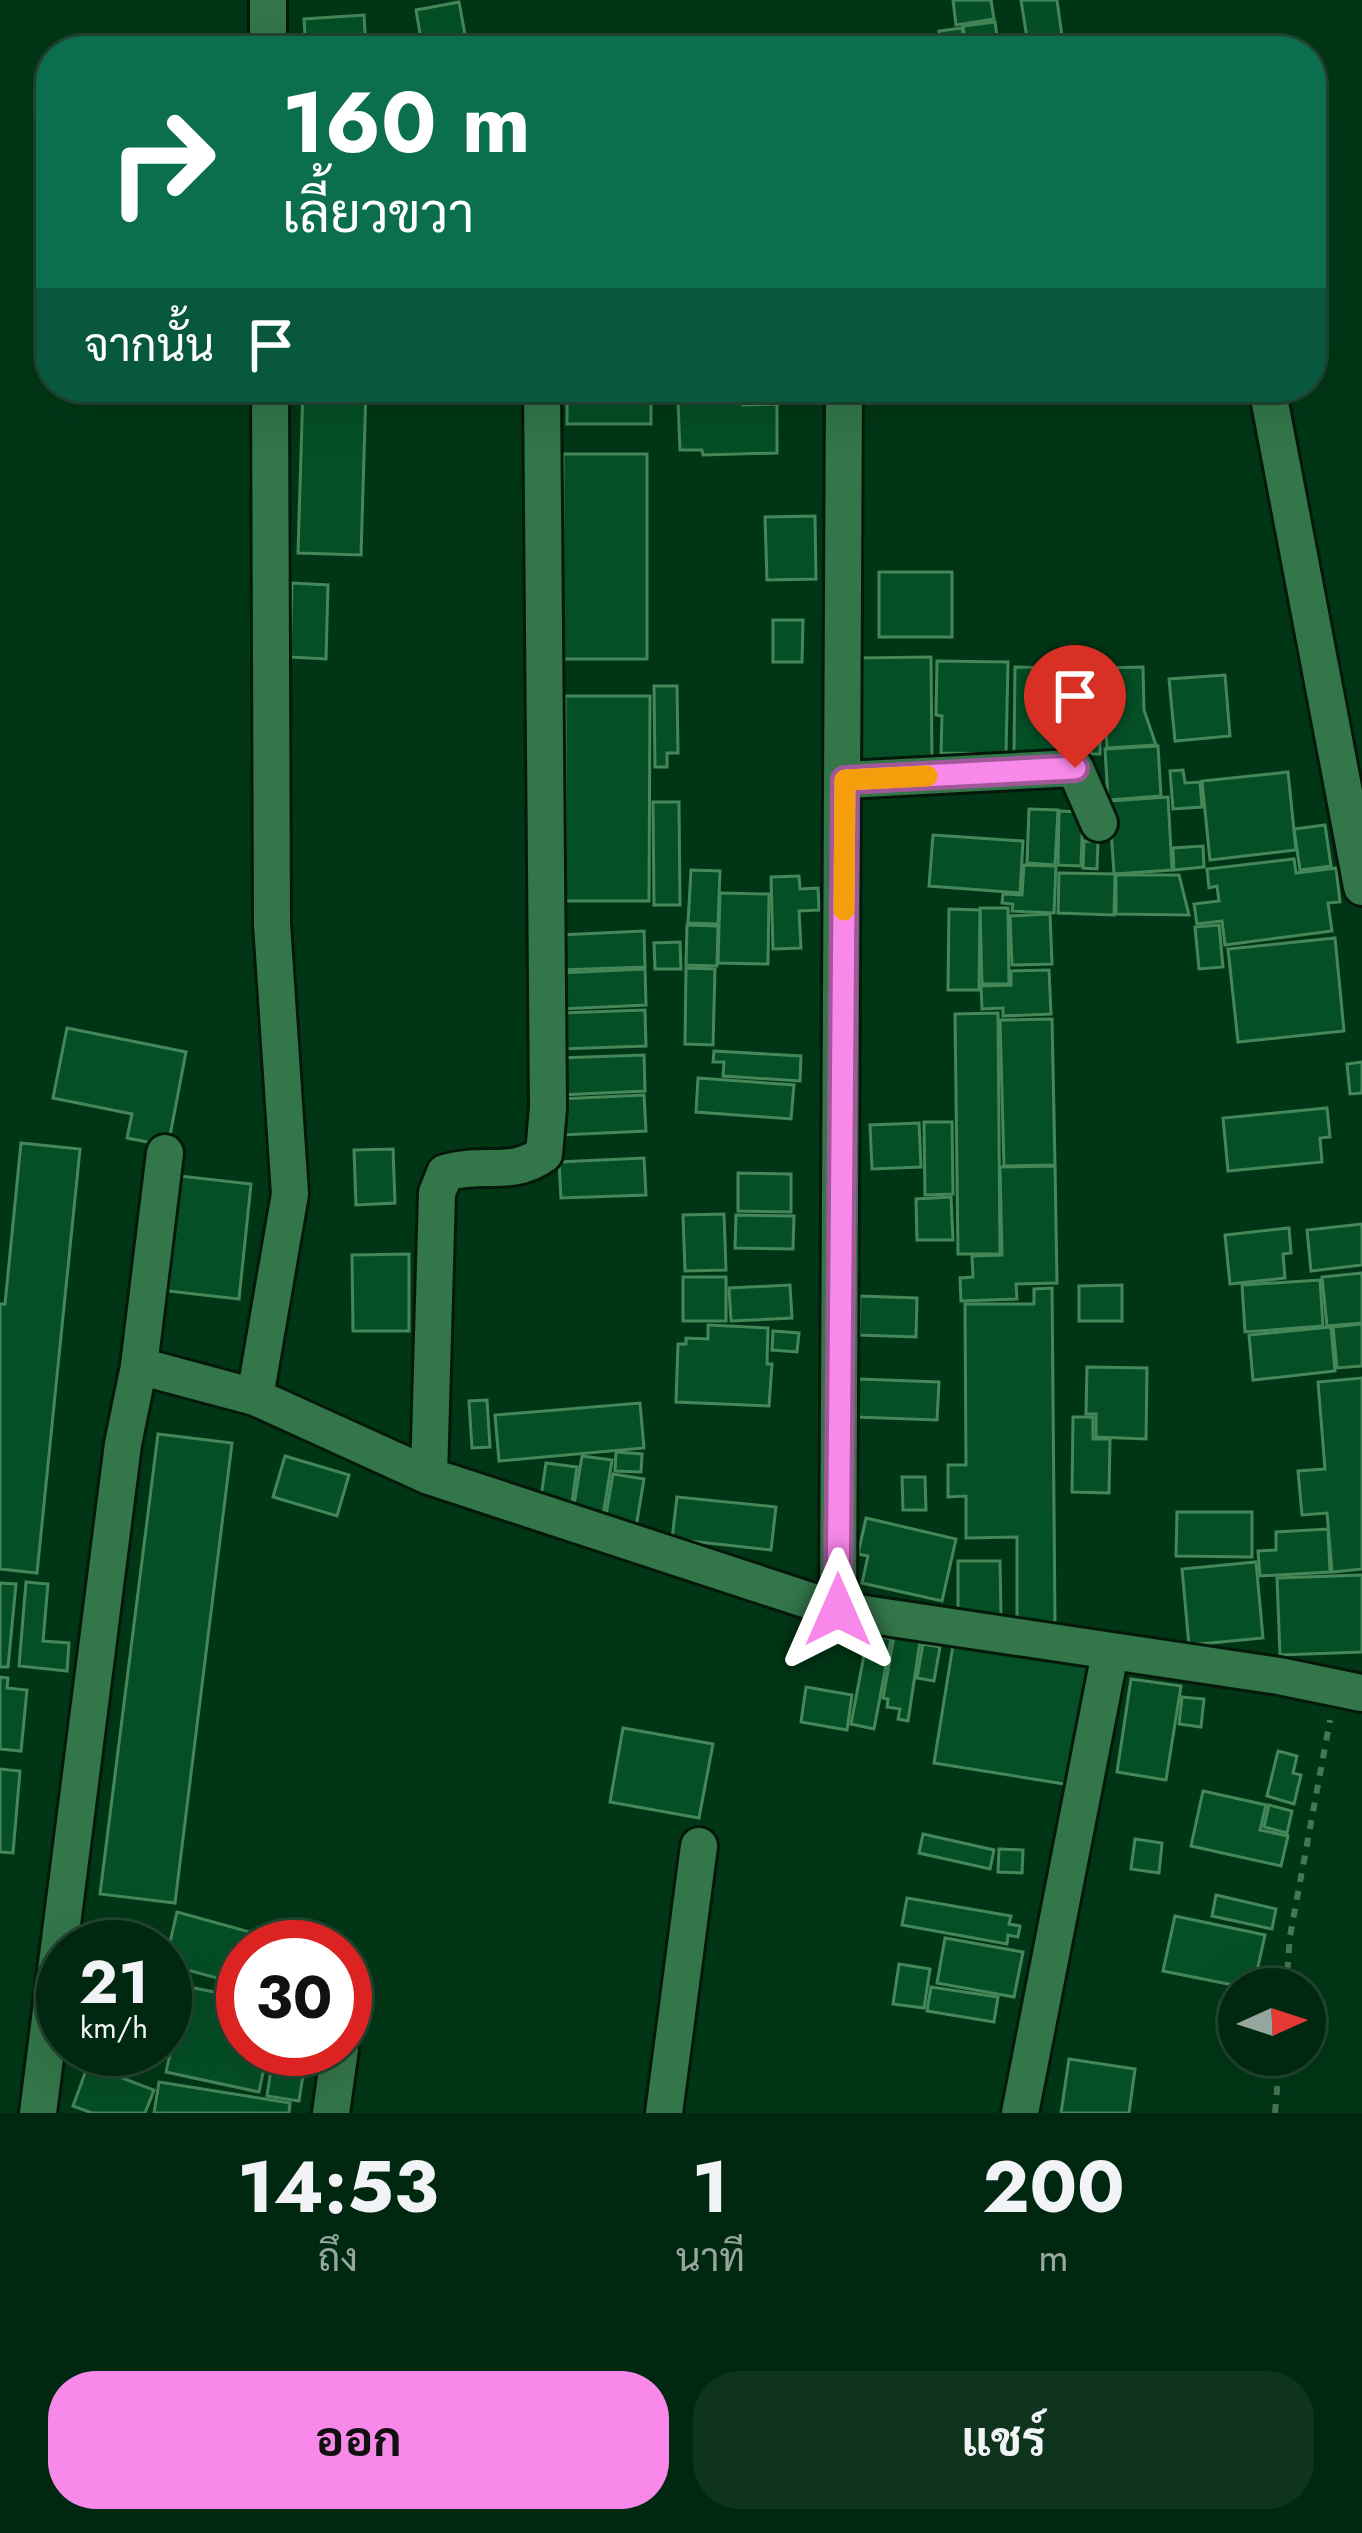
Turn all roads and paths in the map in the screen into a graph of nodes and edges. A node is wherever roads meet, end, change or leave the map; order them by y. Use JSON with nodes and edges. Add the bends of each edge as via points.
{"nodes":[{"id":1,"x":268,"y":0,"type":"edge"},
{"id":2,"x":268,"y":36,"type":"edge"},
{"id":3,"x":270,"y":402,"type":"edge"},
{"id":4,"x":542,"y":402,"type":"edge"},
{"id":5,"x":844,"y":402,"type":"edge"},
{"id":6,"x":1270,"y":402,"type":"edge"},
{"id":7,"x":845,"y":780,"type":"junction"},
{"id":8,"x":1099,"y":823,"type":"dead end"},
{"id":9,"x":1362,"y":887,"type":"edge"},
{"id":10,"x":165,"y":1153,"type":"dead end"},
{"id":11,"x":139,"y":1366,"type":"junction"},
{"id":12,"x":255,"y":1397,"type":"junction"},
{"id":13,"x":429,"y":1476,"type":"junction"},
{"id":14,"x":838,"y":1610,"type":"junction"},
{"id":15,"x":1110,"y":1653,"type":"junction"},
{"id":16,"x":1349,"y":1690,"type":"edge"},
{"id":17,"x":699,"y":1846,"type":"dead end"},
{"id":18,"x":1288,"y":1968,"type":"edge"},
{"id":19,"x":336,"y":2076,"type":"edge"},
{"id":20,"x":1278,"y":2076,"type":"edge"},
{"id":21,"x":38,"y":2113,"type":"edge"},
{"id":22,"x":331,"y":2113,"type":"edge"},
{"id":23,"x":664,"y":2113,"type":"edge"},
{"id":24,"x":1020,"y":2113,"type":"edge"},
{"id":25,"x":1275,"y":2113,"type":"edge"}],
"edges":[{"from":1,"to":2,"type":"street"},
{"from":3,"to":12,"type":"street","via":[[272,924],[290,1194]]},
{"from":4,"to":13,"type":"street","via":[[544,1154],[522,1169],[446,1173],[437,1193]]},
{"from":5,"to":7,"type":"street"},
{"from":6,"to":9,"type":"street"},
{"from":7,"to":8,"type":"street","via":[[1075,768]]},
{"from":7,"to":14,"type":"street"},
{"from":10,"to":11,"type":"street"},
{"from":11,"to":12,"type":"street"},
{"from":11,"to":21,"type":"street"},
{"from":12,"to":13,"type":"street"},
{"from":13,"to":14,"type":"street"},
{"from":14,"to":15,"type":"street"},
{"from":15,"to":16,"type":"street"},
{"from":15,"to":24,"type":"street"},
{"from":16,"to":18,"type":"path"},
{"from":17,"to":23,"type":"street"},
{"from":19,"to":22,"type":"street"},
{"from":20,"to":25,"type":"path"}]}
